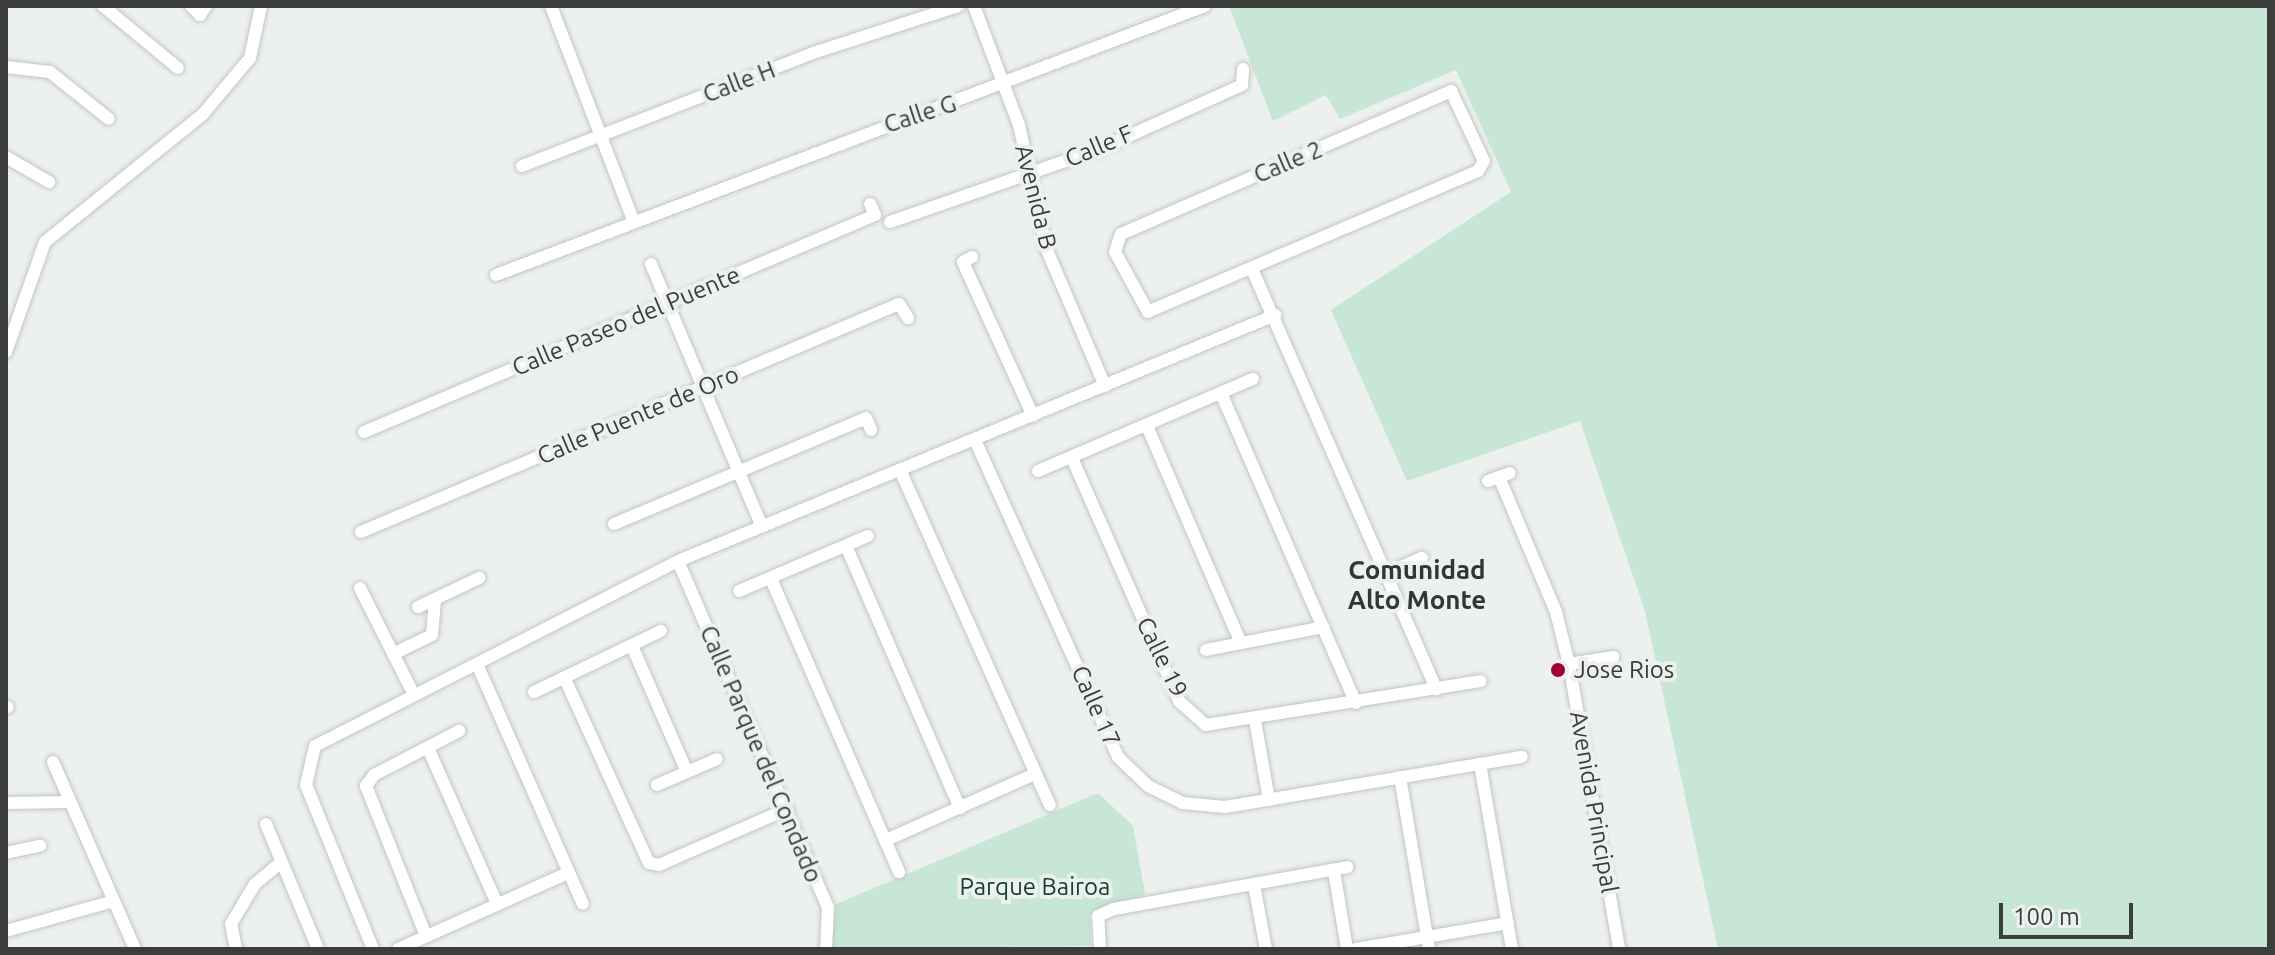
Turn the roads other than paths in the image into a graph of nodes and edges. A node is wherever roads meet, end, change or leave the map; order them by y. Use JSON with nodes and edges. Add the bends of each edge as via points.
{"nodes":[{"id":1,"x":103,"y":6,"type":"edge"},
{"id":2,"x":191,"y":6,"type":"edge"},
{"id":3,"x":206,"y":6,"type":"edge"},
{"id":4,"x":261,"y":6,"type":"edge"},
{"id":5,"x":958,"y":6,"type":"edge"},
{"id":6,"x":974,"y":6,"type":"edge"},
{"id":7,"x":1205,"y":6,"type":"edge"},
{"id":8,"x":555,"y":7,"type":"edge"},
{"id":9,"x":6,"y":67,"type":"edge"},
{"id":10,"x":178,"y":68,"type":"dead end"},
{"id":11,"x":1243,"y":69,"type":"dead end"},
{"id":12,"x":1005,"y":86,"type":"junction"},
{"id":13,"x":109,"y":119,"type":"dead end"},
{"id":14,"x":600,"y":136,"type":"junction"},
{"id":15,"x":6,"y":157,"type":"edge"},
{"id":16,"x":522,"y":166,"type":"dead end"},
{"id":17,"x":1027,"y":175,"type":"junction"},
{"id":18,"x":49,"y":182,"type":"dead end"},
{"id":19,"x":870,"y":204,"type":"dead end"},
{"id":20,"x":633,"y":220,"type":"junction"},
{"id":21,"x":890,"y":222,"type":"dead end"},
{"id":22,"x":972,"y":257,"type":"dead end"},
{"id":23,"x":651,"y":264,"type":"dead end"},
{"id":24,"x":1252,"y":269,"type":"junction"},
{"id":25,"x":496,"y":275,"type":"dead end"},
{"id":26,"x":667,"y":304,"type":"junction"},
{"id":27,"x":908,"y":318,"type":"dead end"},
{"id":28,"x":1277,"y":322,"type":"junction"},
{"id":29,"x":6,"y":352,"type":"edge"},
{"id":30,"x":1253,"y":379,"type":"dead end"},
{"id":31,"x":1105,"y":386,"type":"junction"},
{"id":32,"x":702,"y":388,"type":"junction"},
{"id":33,"x":1221,"y":393,"type":"junction"},
{"id":34,"x":1033,"y":416,"type":"junction"},
{"id":35,"x":1147,"y":426,"type":"junction"},
{"id":36,"x":871,"y":430,"type":"dead end"},
{"id":37,"x":364,"y":432,"type":"dead end"},
{"id":38,"x":975,"y":440,"type":"junction"},
{"id":39,"x":1072,"y":458,"type":"junction"},
{"id":40,"x":900,"y":470,"type":"junction"},
{"id":41,"x":1038,"y":471,"type":"dead end"},
{"id":42,"x":738,"y":472,"type":"junction"},
{"id":43,"x":1499,"y":477,"type":"dead end"},
{"id":44,"x":614,"y":524,"type":"dead end"},
{"id":45,"x":762,"y":527,"type":"junction"},
{"id":46,"x":361,"y":532,"type":"dead end"},
{"id":47,"x":868,"y":536,"type":"dead end"},
{"id":48,"x":846,"y":546,"type":"junction"},
{"id":49,"x":1422,"y":558,"type":"dead end"},
{"id":50,"x":678,"y":561,"type":"junction"},
{"id":51,"x":1390,"y":572,"type":"junction"},
{"id":52,"x":479,"y":578,"type":"dead end"},
{"id":53,"x":771,"y":579,"type":"junction"},
{"id":54,"x":360,"y":588,"type":"dead end"},
{"id":55,"x":739,"y":591,"type":"dead end"},
{"id":56,"x":435,"y":599,"type":"junction"},
{"id":57,"x":418,"y":607,"type":"dead end"},
{"id":58,"x":1324,"y":627,"type":"junction"},
{"id":59,"x":661,"y":631,"type":"dead end"},
{"id":60,"x":1241,"y":643,"type":"junction"},
{"id":61,"x":632,"y":646,"type":"junction"},
{"id":62,"x":1206,"y":650,"type":"dead end"},
{"id":63,"x":393,"y":654,"type":"junction"},
{"id":64,"x":1613,"y":657,"type":"dead end"},
{"id":65,"x":477,"y":664,"type":"junction"},
{"id":66,"x":1569,"y":664,"type":"junction"},
{"id":67,"x":565,"y":679,"type":"junction"},
{"id":68,"x":1480,"y":681,"type":"dead end"},
{"id":69,"x":1436,"y":689,"type":"junction"},
{"id":70,"x":534,"y":692,"type":"dead end"},
{"id":71,"x":414,"y":695,"type":"junction"},
{"id":72,"x":1356,"y":703,"type":"junction"},
{"id":73,"x":1255,"y":720,"type":"junction"},
{"id":74,"x":459,"y":731,"type":"dead end"},
{"id":75,"x":428,"y":748,"type":"junction"},
{"id":76,"x":1522,"y":757,"type":"dead end"},
{"id":77,"x":717,"y":759,"type":"dead end"},
{"id":78,"x":53,"y":762,"type":"dead end"},
{"id":79,"x":1480,"y":764,"type":"junction"},
{"id":80,"x":687,"y":772,"type":"junction"},
{"id":81,"x":1033,"y":775,"type":"junction"},
{"id":82,"x":1400,"y":777,"type":"junction"},
{"id":83,"x":657,"y":785,"type":"dead end"},
{"id":84,"x":1269,"y":800,"type":"junction"},
{"id":85,"x":70,"y":802,"type":"junction"},
{"id":86,"x":6,"y":803,"type":"edge"},
{"id":87,"x":1050,"y":805,"type":"dead end"},
{"id":88,"x":960,"y":808,"type":"junction"},
{"id":89,"x":787,"y":809,"type":"junction"},
{"id":90,"x":266,"y":824,"type":"dead end"},
{"id":91,"x":886,"y":840,"type":"junction"},
{"id":92,"x":40,"y":846,"type":"dead end"},
{"id":93,"x":6,"y":853,"type":"edge"},
{"id":94,"x":280,"y":863,"type":"junction"},
{"id":95,"x":899,"y":872,"type":"dead end"},
{"id":96,"x":568,"y":873,"type":"junction"},
{"id":97,"x":1254,"y":885,"type":"junction"},
{"id":98,"x":114,"y":901,"type":"junction"},
{"id":99,"x":497,"y":904,"type":"junction"},
{"id":100,"x":583,"y":904,"type":"dead end"},
{"id":101,"x":1508,"y":923,"type":"junction"},
{"id":102,"x":6,"y":931,"type":"edge"},
{"id":103,"x":426,"y":936,"type":"junction"},
{"id":104,"x":1428,"y":943,"type":"edge"},
{"id":105,"x":135,"y":949,"type":"edge"},
{"id":106,"x":236,"y":949,"type":"edge"},
{"id":107,"x":318,"y":949,"type":"edge"},
{"id":108,"x":373,"y":949,"type":"edge"},
{"id":109,"x":398,"y":949,"type":"edge"},
{"id":110,"x":826,"y":949,"type":"edge"},
{"id":111,"x":1100,"y":949,"type":"edge"},
{"id":112,"x":1266,"y":949,"type":"edge"},
{"id":113,"x":1347,"y":949,"type":"edge"},
{"id":114,"x":1356,"y":949,"type":"edge"},
{"id":115,"x":1512,"y":949,"type":"edge"},
{"id":116,"x":1619,"y":949,"type":"edge"}],
"edges":[{"from":1,"to":10,"type":"street"},
{"from":2,"to":3,"type":"street","via":[[197,15]]},
{"from":4,"to":29,"type":"street","via":[[250,58],[203,114],[45,242]]},
{"from":5,"to":14,"type":"street","name":"Calle H"},
{"from":6,"to":12,"type":"street","name":"Avenida B"},
{"from":7,"to":12,"type":"street","name":"Calle G"},
{"from":8,"to":14,"type":"street"},
{"from":9,"to":13,"type":"street","via":[[50,72]]},
{"from":11,"to":17,"type":"street","name":"Calle F","via":[[1242,85]]},
{"from":12,"to":17,"type":"street","name":"Avenida B"},
{"from":12,"to":20,"type":"street","name":"Calle G"},
{"from":14,"to":16,"type":"street","name":"Calle H"},
{"from":14,"to":20,"type":"street"},
{"from":15,"to":18,"type":"street"},
{"from":17,"to":21,"type":"street","name":"Calle F"},
{"from":17,"to":31,"type":"street","name":"Avenida B","via":[[1047,250]]},
{"from":19,"to":26,"type":"street","name":"Calle Paseo del Puente","via":[[875,215]]},
{"from":20,"to":25,"type":"street","name":"Calle G"},
{"from":22,"to":34,"type":"street","via":[[963,262]]},
{"from":23,"to":26,"type":"street"},
{"from":24,"to":24,"type":"street","name":"Calle 2","via":[[1478,171],[1484,161],[1451,91],[1121,234],[1115,252],[1148,312]]},
{"from":24,"to":28,"type":"street"},
{"from":26,"to":32,"type":"street"},
{"from":26,"to":37,"type":"street","name":"Calle Paseo del Puente"},
{"from":27,"to":32,"type":"street","name":"Calle Puente de Oro","via":[[899,304]]},
{"from":28,"to":31,"type":"street"},
{"from":28,"to":51,"type":"street"},
{"from":30,"to":33,"type":"street"},
{"from":31,"to":34,"type":"street"},
{"from":32,"to":42,"type":"street"},
{"from":32,"to":46,"type":"street","name":"Calle Puente de Oro"},
{"from":33,"to":35,"type":"street"},
{"from":33,"to":58,"type":"street"},
{"from":34,"to":38,"type":"street"},
{"from":35,"to":39,"type":"street"},
{"from":35,"to":60,"type":"street"},
{"from":36,"to":42,"type":"street","via":[[866,418]]},
{"from":38,"to":40,"type":"street"},
{"from":38,"to":84,"type":"street","name":"Calle 17","via":[[1118,757],[1148,786],[1183,803],[1225,807]]},
{"from":39,"to":41,"type":"street"},
{"from":39,"to":73,"type":"street","name":"Calle 19","via":[[1179,701],[1206,725]]},
{"from":40,"to":45,"type":"street"},
{"from":40,"to":81,"type":"street"},
{"from":42,"to":44,"type":"street"},
{"from":42,"to":45,"type":"street"},
{"from":43,"to":66,"type":"street","name":"Avenida Principal","via":[[1556,612]]},
{"from":45,"to":50,"type":"street"},
{"from":47,"to":48,"type":"street"},
{"from":48,"to":53,"type":"street"},
{"from":48,"to":88,"type":"street"},
{"from":49,"to":51,"type":"street"},
{"from":50,"to":65,"type":"street"},
{"from":50,"to":89,"type":"street","name":"Calle Parque del Condado"},
{"from":51,"to":69,"type":"street"},
{"from":52,"to":56,"type":"street"},
{"from":53,"to":55,"type":"street"},
{"from":53,"to":91,"type":"street"},
{"from":54,"to":63,"type":"street"},
{"from":56,"to":57,"type":"street"},
{"from":56,"to":63,"type":"street","via":[[432,635]]},
{"from":58,"to":60,"type":"street"},
{"from":58,"to":72,"type":"street"},
{"from":59,"to":61,"type":"street"},
{"from":60,"to":62,"type":"street"},
{"from":61,"to":67,"type":"street"},
{"from":61,"to":80,"type":"street"},
{"from":63,"to":71,"type":"street"},
{"from":64,"to":66,"type":"street"},
{"from":65,"to":71,"type":"street"},
{"from":65,"to":96,"type":"street"},
{"from":66,"to":116,"type":"street","name":"Avenida Principal"},
{"from":67,"to":70,"type":"street"},
{"from":67,"to":89,"type":"street","via":[[649,863],[659,865]]},
{"from":68,"to":69,"type":"street","name":"Calle 19"},
{"from":69,"to":72,"type":"street","name":"Calle 19"},
{"from":71,"to":108,"type":"street","via":[[315,746],[307,764],[312,807]]},
{"from":72,"to":73,"type":"street","name":"Calle 19"},
{"from":73,"to":84,"type":"street"},
{"from":74,"to":75,"type":"street"},
{"from":75,"to":99,"type":"street"},
{"from":75,"to":103,"type":"street","via":[[369,778],[366,794]]},
{"from":76,"to":79,"type":"street","name":"Calle 17"},
{"from":77,"to":80,"type":"street"},
{"from":78,"to":85,"type":"street"},
{"from":79,"to":82,"type":"street","name":"Calle 17"},
{"from":79,"to":101,"type":"street"},
{"from":80,"to":83,"type":"street"},
{"from":81,"to":87,"type":"street"},
{"from":81,"to":88,"type":"street"},
{"from":82,"to":84,"type":"street","name":"Calle 17"},
{"from":82,"to":104,"type":"street"},
{"from":85,"to":86,"type":"street"},
{"from":85,"to":98,"type":"street"},
{"from":88,"to":91,"type":"street"},
{"from":89,"to":110,"type":"street","name":"Calle Parque del Condado","via":[[828,907]]},
{"from":90,"to":94,"type":"street"},
{"from":91,"to":95,"type":"street"},
{"from":92,"to":93,"type":"street"},
{"from":94,"to":106,"type":"street","via":[[255,884],[231,924]]},
{"from":94,"to":107,"type":"street"},
{"from":96,"to":99,"type":"street"},
{"from":96,"to":100,"type":"street"},
{"from":97,"to":111,"type":"street","via":[[1098,916]]},
{"from":97,"to":112,"type":"street"},
{"from":97,"to":113,"type":"street","via":[[1340,869]]},
{"from":98,"to":102,"type":"street"},
{"from":98,"to":105,"type":"street"},
{"from":99,"to":103,"type":"street"},
{"from":101,"to":104,"type":"street"},
{"from":101,"to":115,"type":"street"},
{"from":103,"to":109,"type":"street"},
{"from":104,"to":114,"type":"street"}]}
